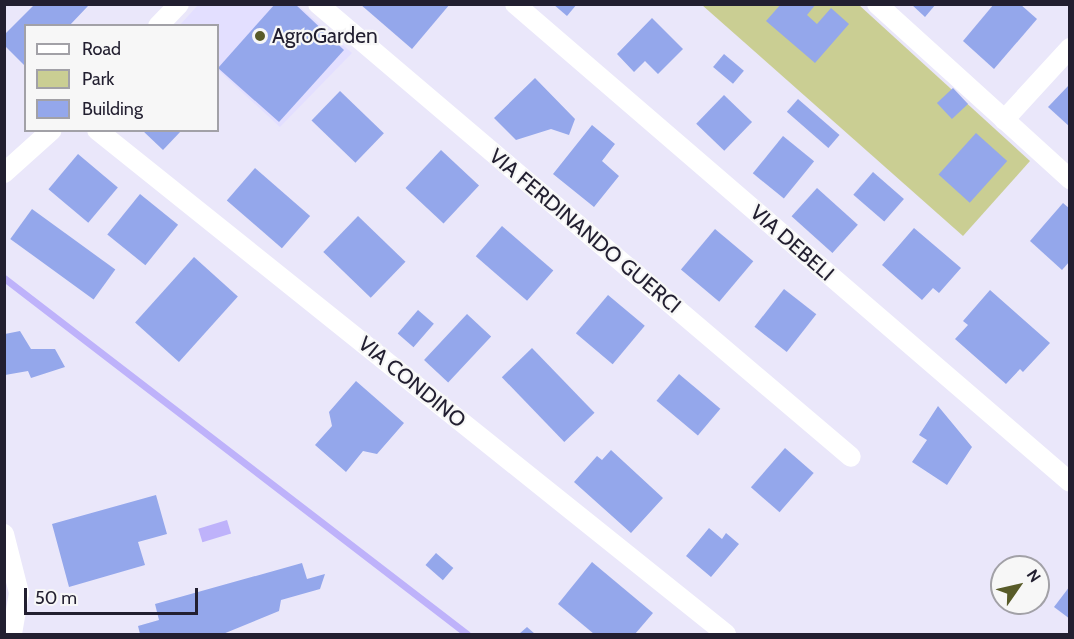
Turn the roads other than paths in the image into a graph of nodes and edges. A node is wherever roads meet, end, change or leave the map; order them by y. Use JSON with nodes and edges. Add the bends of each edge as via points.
{"nodes":[{"id":1,"x":179,"y":4,"type":"edge"},
{"id":2,"x":318,"y":4,"type":"edge"},
{"id":3,"x":515,"y":4,"type":"edge"},
{"id":4,"x":877,"y":4,"type":"edge"},
{"id":5,"x":160,"y":24,"type":"edge"},
{"id":6,"x":1070,"y":48,"type":"edge"},
{"id":7,"x":1005,"y":120,"type":"junction"},
{"id":8,"x":49,"y":132,"type":"edge"},
{"id":9,"x":99,"y":132,"type":"edge"},
{"id":10,"x":4,"y":173,"type":"edge"},
{"id":11,"x":1070,"y":178,"type":"edge"},
{"id":12,"x":851,"y":457,"type":"dead end"},
{"id":13,"x":1070,"y":482,"type":"edge"},
{"id":14,"x":4,"y":534,"type":"edge"},
{"id":15,"x":12,"y":634,"type":"edge"},
{"id":16,"x":726,"y":634,"type":"edge"}],
"edges":[{"from":1,"to":5,"type":"street"},
{"from":2,"to":12,"type":"street","name":"VIA FERDINANDO GUERCI"},
{"from":3,"to":13,"type":"street","name":"VIA DEBELI"},
{"from":4,"to":7,"type":"street"},
{"from":6,"to":7,"type":"street"},
{"from":7,"to":11,"type":"street"},
{"from":8,"to":10,"type":"street"},
{"from":9,"to":16,"type":"street","name":"VIA CONDINO"},
{"from":14,"to":15,"type":"street","via":[[19,593]]}]}
